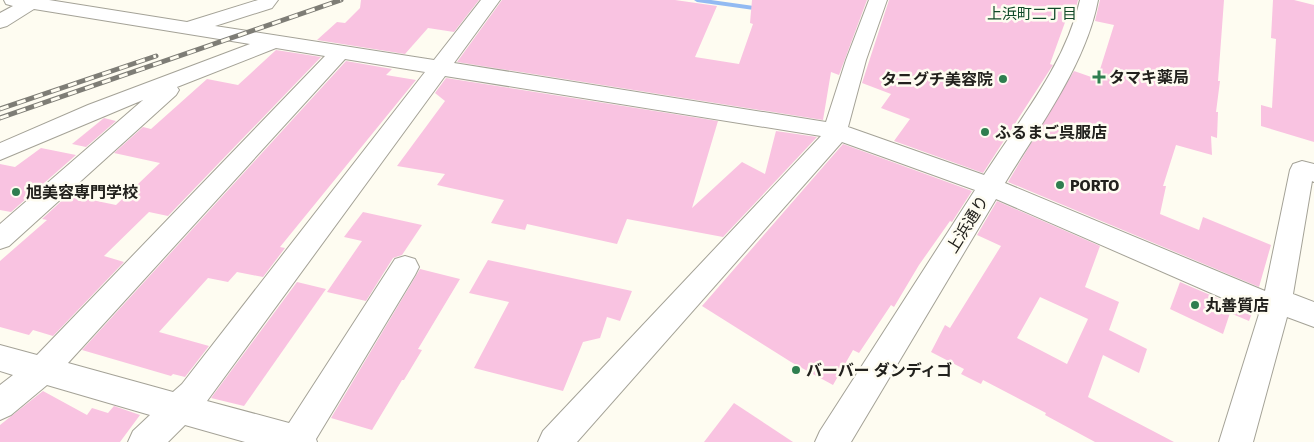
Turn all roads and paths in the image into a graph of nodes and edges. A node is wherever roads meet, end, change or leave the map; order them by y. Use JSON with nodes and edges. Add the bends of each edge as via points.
{"nodes":[{"id":1,"x":269,"y":0,"type":"edge"},
{"id":2,"x":491,"y":0,"type":"edge"},
{"id":3,"x":878,"y":0,"type":"edge"},
{"id":4,"x":1089,"y":0,"type":"edge"},
{"id":5,"x":21,"y":1,"type":"edge"},
{"id":6,"x":0,"y":22,"type":"edge"},
{"id":7,"x":188,"y":28,"type":"junction"},
{"id":8,"x":275,"y":41,"type":"junction"},
{"id":9,"x":340,"y":52,"type":"junction"},
{"id":10,"x":439,"y":68,"type":"junction"},
{"id":11,"x":181,"y":78,"type":"junction"},
{"id":12,"x":836,"y":131,"type":"junction"},
{"id":13,"x":0,"y":152,"type":"edge"},
{"id":14,"x":1314,"y":173,"type":"edge"},
{"id":15,"x":989,"y":187,"type":"junction"},
{"id":16,"x":0,"y":239,"type":"edge"},
{"id":17,"x":405,"y":267,"type":"dead end"},
{"id":18,"x":1276,"y":304,"type":"junction"},
{"id":19,"x":1314,"y":315,"type":"edge"},
{"id":20,"x":0,"y":358,"type":"edge"},
{"id":21,"x":43,"y":369,"type":"junction"},
{"id":22,"x":0,"y":405,"type":"edge"},
{"id":23,"x":179,"y":409,"type":"junction"},
{"id":24,"x":145,"y":442,"type":"edge"},
{"id":25,"x":298,"y":442,"type":"edge"},
{"id":26,"x":555,"y":442,"type":"edge"},
{"id":27,"x":832,"y":442,"type":"edge"},
{"id":28,"x":1236,"y":442,"type":"edge"}],
"edges":[{"from":1,"to":7,"type":"street"},
{"from":2,"to":10,"type":"street"},
{"from":3,"to":12,"type":"street","via":[[856,60]]},
{"from":4,"to":15,"type":"street","name":"上浜通り","via":[[1071,56]]},
{"from":5,"to":6,"type":"street"},
{"from":5,"to":7,"type":"street"},
{"from":7,"to":8,"type":"street"},
{"from":8,"to":9,"type":"street"},
{"from":8,"to":11,"type":"street"},
{"from":9,"to":10,"type":"street"},
{"from":9,"to":21,"type":"street"},
{"from":10,"to":12,"type":"street"},
{"from":10,"to":23,"type":"street"},
{"from":11,"to":13,"type":"street","via":[[96,110]]},
{"from":11,"to":16,"type":"street"},
{"from":12,"to":15,"type":"street"},
{"from":12,"to":26,"type":"street"},
{"from":14,"to":18,"type":"street","via":[[1302,170]]},
{"from":15,"to":18,"type":"street"},
{"from":15,"to":27,"type":"street","name":"上浜通り"},
{"from":17,"to":25,"type":"street"},
{"from":18,"to":19,"type":"street"},
{"from":18,"to":28,"type":"street"},
{"from":20,"to":21,"type":"street"},
{"from":21,"to":22,"type":"street"},
{"from":21,"to":23,"type":"street"},
{"from":23,"to":24,"type":"street"},
{"from":23,"to":25,"type":"street"}]}
